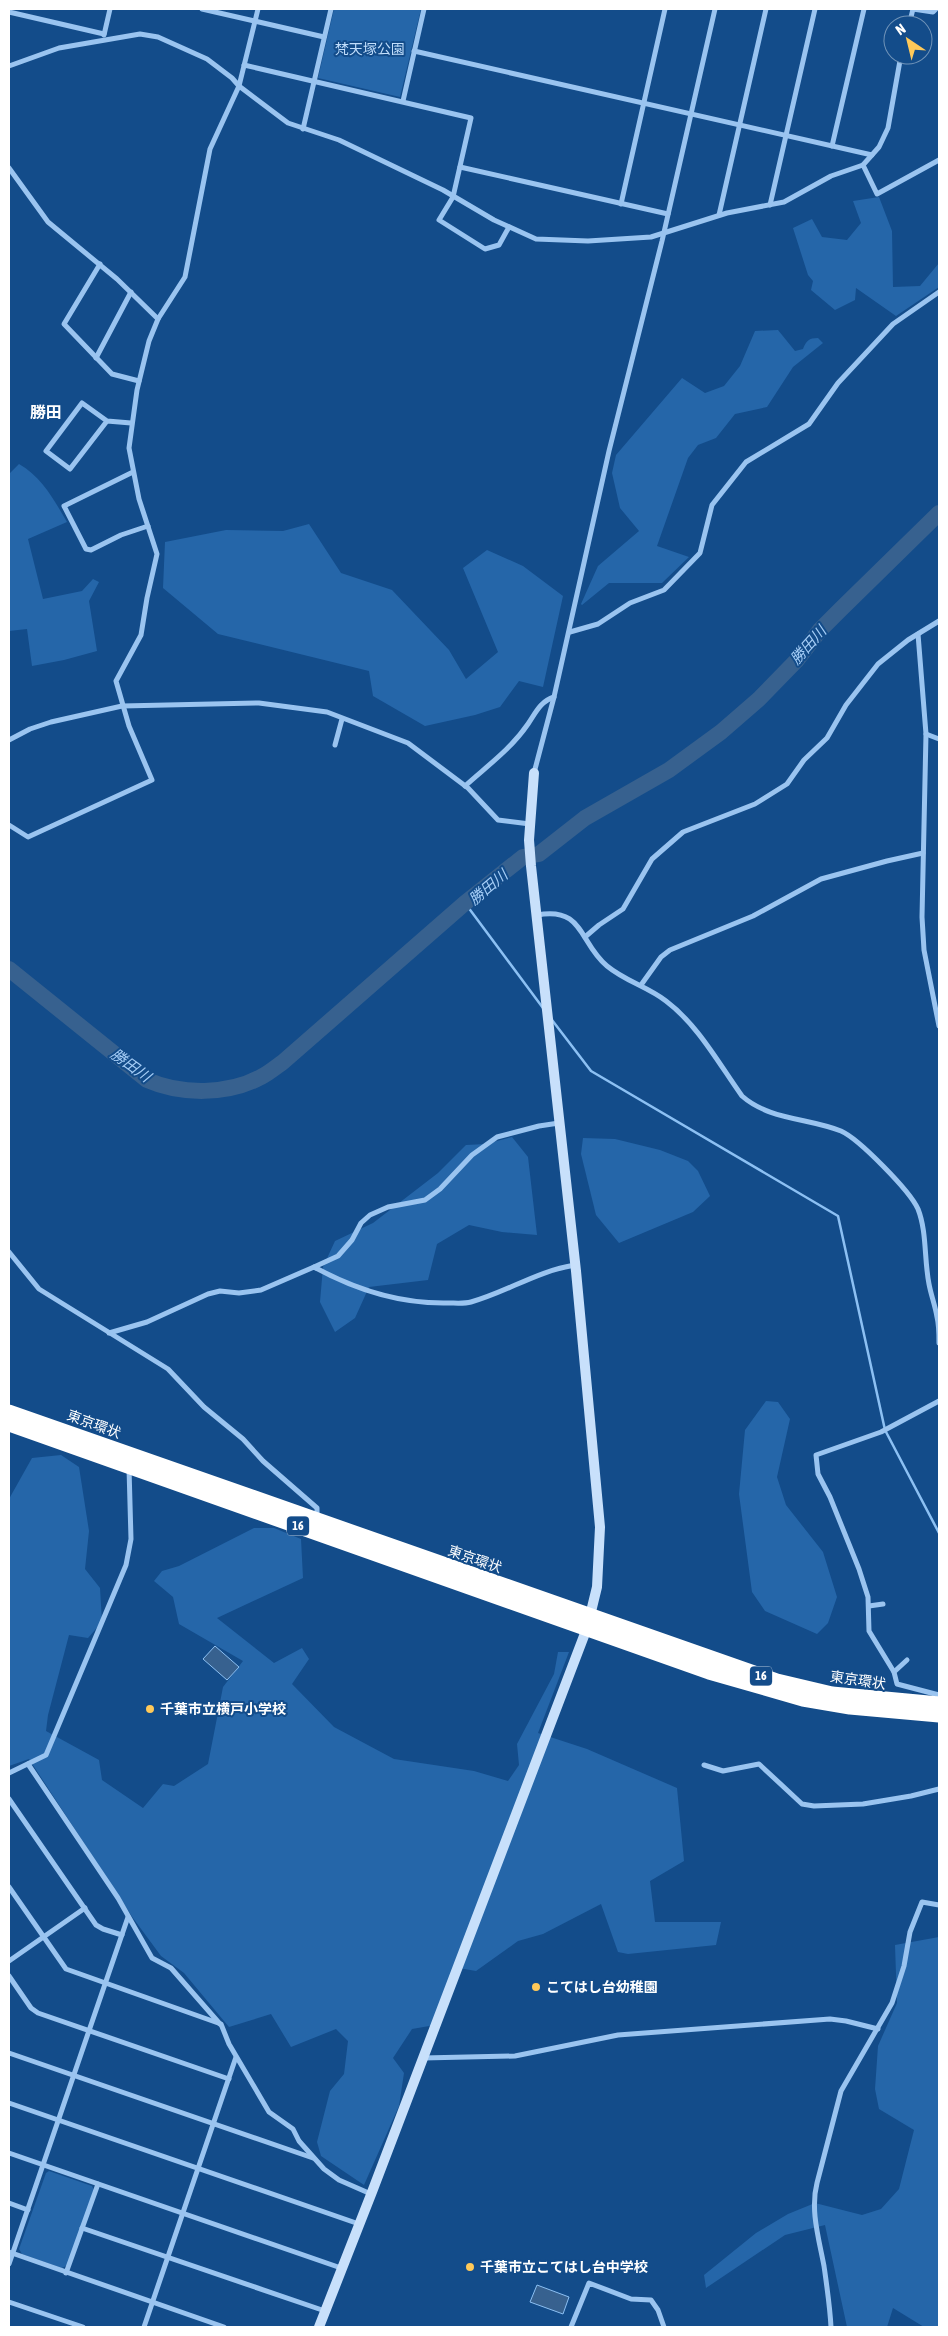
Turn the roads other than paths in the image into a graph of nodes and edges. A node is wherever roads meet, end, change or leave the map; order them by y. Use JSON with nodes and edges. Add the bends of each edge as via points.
{"nodes":[{"id":1,"x":110,"y":9,"type":"edge"},
{"id":2,"x":202,"y":9,"type":"edge"},
{"id":3,"x":258,"y":9,"type":"edge"},
{"id":4,"x":331,"y":9,"type":"edge"},
{"id":5,"x":424,"y":9,"type":"edge"},
{"id":6,"x":665,"y":9,"type":"edge"},
{"id":7,"x":715,"y":9,"type":"edge"},
{"id":8,"x":766,"y":9,"type":"edge"},
{"id":9,"x":816,"y":9,"type":"edge"},
{"id":10,"x":864,"y":9,"type":"edge"},
{"id":11,"x":913,"y":9,"type":"edge"},
{"id":12,"x":936,"y":9,"type":"edge"},
{"id":13,"x":9,"y":12,"type":"edge"},
{"id":14,"x":255,"y":21,"type":"junction"},
{"id":15,"x":104,"y":34,"type":"junction"},
{"id":16,"x":324,"y":37,"type":"junction"},
{"id":17,"x":104,"y":40,"type":"junction"},
{"id":18,"x":414,"y":51,"type":"junction"},
{"id":19,"x":244,"y":65,"type":"junction"},
{"id":20,"x":899,"y":65,"type":"edge"},
{"id":21,"x":9,"y":66,"type":"edge"},
{"id":22,"x":314,"y":82,"type":"junction"},
{"id":23,"x":238,"y":86,"type":"junction"},
{"id":24,"x":403,"y":101,"type":"junction"},
{"id":25,"x":644,"y":103,"type":"junction"},
{"id":26,"x":691,"y":114,"type":"junction"},
{"id":27,"x":740,"y":125,"type":"junction"},
{"id":28,"x":303,"y":128,"type":"junction"},
{"id":29,"x":785,"y":135,"type":"junction"},
{"id":30,"x":832,"y":146,"type":"junction"},
{"id":31,"x":872,"y":155,"type":"junction"},
{"id":32,"x":939,"y":160,"type":"edge"},
{"id":33,"x":863,"y":165,"type":"junction"},
{"id":34,"x":460,"y":167,"type":"junction"},
{"id":35,"x":9,"y":168,"type":"edge"},
{"id":36,"x":453,"y":197,"type":"junction"},
{"id":37,"x":621,"y":204,"type":"junction"},
{"id":38,"x":770,"y":205,"type":"junction"},
{"id":39,"x":668,"y":214,"type":"junction"},
{"id":40,"x":720,"y":215,"type":"junction"},
{"id":41,"x":508,"y":227,"type":"junction"},
{"id":42,"x":664,"y":234,"type":"junction"},
{"id":43,"x":100,"y":264,"type":"junction"},
{"id":44,"x":131,"y":292,"type":"junction"},
{"id":45,"x":939,"y":292,"type":"edge"},
{"id":46,"x":158,"y":319,"type":"junction"},
{"id":47,"x":96,"y":358,"type":"junction"},
{"id":48,"x":139,"y":381,"type":"junction"},
{"id":49,"x":107,"y":420,"type":"junction"},
{"id":50,"x":131,"y":423,"type":"junction"},
{"id":51,"x":133,"y":472,"type":"junction"},
{"id":52,"x":148,"y":526,"type":"junction"},
{"id":53,"x":939,"y":621,"type":"edge"},
{"id":54,"x":570,"y":632,"type":"junction"},
{"id":55,"x":918,"y":634,"type":"junction"},
{"id":56,"x":554,"y":697,"type":"junction"},
{"id":57,"x":122,"y":706,"type":"junction"},
{"id":58,"x":342,"y":719,"type":"junction"},
{"id":59,"x":926,"y":734,"type":"junction"},
{"id":60,"x":939,"y":739,"type":"edge"},
{"id":61,"x":9,"y":740,"type":"edge"},
{"id":62,"x":335,"y":745,"type":"dead end"},
{"id":63,"x":534,"y":773,"type":"joint"},
{"id":64,"x":464,"y":786,"type":"junction"},
{"id":65,"x":9,"y":825,"type":"edge"},
{"id":66,"x":530,"y":827,"type":"junction"},
{"id":67,"x":923,"y":853,"type":"junction"},
{"id":68,"x":536,"y":915,"type":"junction"},
{"id":69,"x":585,"y":937,"type":"junction"},
{"id":70,"x":641,"y":986,"type":"junction"},
{"id":71,"x":939,"y":1026,"type":"edge"},
{"id":72,"x":559,"y":1123,"type":"junction"},
{"id":73,"x":9,"y":1252,"type":"edge"},
{"id":74,"x":575,"y":1265,"type":"junction"},
{"id":75,"x":314,"y":1267,"type":"junction"},
{"id":76,"x":939,"y":1310,"type":"edge"},
{"id":77,"x":937,"y":1317,"type":"junction"},
{"id":78,"x":109,"y":1333,"type":"junction"},
{"id":79,"x":939,"y":1343,"type":"edge"},
{"id":80,"x":939,"y":1402,"type":"edge"},
{"id":81,"x":9,"y":1412,"type":"edge"},
{"id":82,"x":9,"y":1424,"type":"edge"},
{"id":83,"x":131,"y":1461,"type":"junction"},
{"id":84,"x":314,"y":1526,"type":"junction"},
{"id":85,"x":883,"y":1604,"type":"dead end"},
{"id":86,"x":869,"y":1606,"type":"junction"},
{"id":87,"x":589,"y":1622,"type":"junction"},
{"id":88,"x":907,"y":1660,"type":"dead end"},
{"id":89,"x":894,"y":1672,"type":"junction"},
{"id":90,"x":939,"y":1695,"type":"edge"},
{"id":91,"x":939,"y":1704,"type":"edge"},
{"id":92,"x":939,"y":1715,"type":"edge"},
{"id":93,"x":28,"y":1764,"type":"junction"},
{"id":94,"x":704,"y":1765,"type":"dead end"},
{"id":95,"x":9,"y":1772,"type":"edge"},
{"id":96,"x":939,"y":1789,"type":"edge"},
{"id":97,"x":9,"y":1799,"type":"edge"},
{"id":98,"x":9,"y":1887,"type":"edge"},
{"id":99,"x":939,"y":1905,"type":"edge"},
{"id":100,"x":84,"y":1908,"type":"junction"},
{"id":101,"x":128,"y":1917,"type":"junction"},
{"id":102,"x":122,"y":1935,"type":"junction"},
{"id":103,"x":43,"y":1936,"type":"junction"},
{"id":104,"x":9,"y":1961,"type":"edge"},
{"id":105,"x":9,"y":1976,"type":"edge"},
{"id":106,"x":105,"y":1983,"type":"junction"},
{"id":107,"x":221,"y":2024,"type":"junction"},
{"id":108,"x":878,"y":2029,"type":"junction"},
{"id":109,"x":89,"y":2031,"type":"junction"},
{"id":110,"x":9,"y":2053,"type":"edge"},
{"id":111,"x":236,"y":2057,"type":"junction"},
{"id":112,"x":422,"y":2058,"type":"junction"},
{"id":113,"x":74,"y":2076,"type":"junction"},
{"id":114,"x":229,"y":2079,"type":"junction"},
{"id":115,"x":9,"y":2104,"type":"edge"},
{"id":116,"x":58,"y":2120,"type":"junction"},
{"id":117,"x":214,"y":2124,"type":"junction"},
{"id":118,"x":9,"y":2153,"type":"edge"},
{"id":119,"x":313,"y":2158,"type":"junction"},
{"id":120,"x":42,"y":2164,"type":"junction"},
{"id":121,"x":199,"y":2169,"type":"junction"},
{"id":122,"x":98,"y":2184,"type":"junction"},
{"id":123,"x":371,"y":2195,"type":"junction"},
{"id":124,"x":9,"y":2203,"type":"edge"},
{"id":125,"x":28,"y":2210,"type":"junction"},
{"id":126,"x":184,"y":2213,"type":"junction"},
{"id":127,"x":359,"y":2224,"type":"junction"},
{"id":128,"x":82,"y":2228,"type":"junction"},
{"id":129,"x":11,"y":2253,"type":"edge"},
{"id":130,"x":168,"y":2258,"type":"junction"},
{"id":131,"x":9,"y":2264,"type":"edge"},
{"id":132,"x":341,"y":2268,"type":"junction"},
{"id":133,"x":66,"y":2273,"type":"junction"},
{"id":134,"x":9,"y":2302,"type":"edge"},
{"id":135,"x":152,"y":2303,"type":"junction"},
{"id":136,"x":325,"y":2311,"type":"junction"},
{"id":137,"x":83,"y":2327,"type":"edge"},
{"id":138,"x":144,"y":2327,"type":"edge"},
{"id":139,"x":224,"y":2327,"type":"edge"},
{"id":140,"x":319,"y":2327,"type":"edge"},
{"id":141,"x":571,"y":2327,"type":"edge"},
{"id":142,"x":664,"y":2327,"type":"edge"},
{"id":143,"x":832,"y":2327,"type":"edge"}],
"edges":[{"from":1,"to":15,"type":"street"},
{"from":2,"to":14,"type":"street"},
{"from":3,"to":14,"type":"street"},
{"from":4,"to":16,"type":"street"},
{"from":5,"to":18,"type":"street"},
{"from":6,"to":25,"type":"street"},
{"from":7,"to":26,"type":"street"},
{"from":8,"to":27,"type":"street"},
{"from":9,"to":29,"type":"street"},
{"from":10,"to":30,"type":"street"},
{"from":11,"to":12,"type":"street","via":[[934,12]]},
{"from":13,"to":15,"type":"street"},
{"from":14,"to":16,"type":"street"},
{"from":14,"to":19,"type":"street"},
{"from":15,"to":17,"type":"street"},
{"from":16,"to":22,"type":"street"},
{"from":17,"to":21,"type":"street","via":[[59,48]]},
{"from":17,"to":23,"type":"street","via":[[140,34],[158,37],[207,59]]},
{"from":18,"to":24,"type":"street"},
{"from":18,"to":25,"type":"street"},
{"from":19,"to":22,"type":"street"},
{"from":19,"to":23,"type":"street"},
{"from":20,"to":31,"type":"street","via":[[888,128]]},
{"from":22,"to":24,"type":"street"},
{"from":22,"to":28,"type":"street"},
{"from":23,"to":28,"type":"street","via":[[288,123]]},
{"from":23,"to":46,"type":"street","via":[[210,149],[185,277]]},
{"from":24,"to":34,"type":"street","via":[[471,118]]},
{"from":25,"to":26,"type":"street"},
{"from":25,"to":37,"type":"street"},
{"from":26,"to":27,"type":"street"},
{"from":26,"to":39,"type":"street"},
{"from":27,"to":29,"type":"street"},
{"from":27,"to":40,"type":"street"},
{"from":28,"to":36,"type":"street","via":[[339,140]]},
{"from":29,"to":30,"type":"street"},
{"from":29,"to":38,"type":"street"},
{"from":30,"to":31,"type":"street"},
{"from":31,"to":33,"type":"street"},
{"from":32,"to":33,"type":"street","via":[[877,194]]},
{"from":33,"to":38,"type":"street","via":[[831,176],[784,202]]},
{"from":34,"to":36,"type":"street"},
{"from":34,"to":37,"type":"street"},
{"from":35,"to":43,"type":"street","via":[[48,222]]},
{"from":36,"to":41,"type":"street"},
{"from":36,"to":41,"type":"street","via":[[439,220],[485,249],[499,246]]},
{"from":37,"to":39,"type":"street"},
{"from":38,"to":40,"type":"street"},
{"from":39,"to":42,"type":"street"},
{"from":40,"to":42,"type":"street"},
{"from":41,"to":42,"type":"street","via":[[536,240],[611,240]]},
{"from":42,"to":54,"type":"street","via":[[609,451]]},
{"from":43,"to":44,"type":"street"},
{"from":43,"to":47,"type":"street","via":[[64,324]]},
{"from":44,"to":46,"type":"street"},
{"from":44,"to":47,"type":"street"},
{"from":45,"to":54,"type":"street","via":[[893,324],[838,383],[809,424],[746,462],[712,504],[700,554],[664,590],[630,603],[598,624]]},
{"from":46,"to":48,"type":"street"},
{"from":47,"to":48,"type":"street","via":[[112,374]]},
{"from":48,"to":50,"type":"street"},
{"from":49,"to":49,"type":"street","via":[[82,403],[46,451],[70,469]]},
{"from":49,"to":50,"type":"street"},
{"from":50,"to":51,"type":"street","via":[[129,448]]},
{"from":51,"to":52,"type":"street"},
{"from":51,"to":52,"type":"street","via":[[64,506],[86,548],[91,550]]},
{"from":52,"to":57,"type":"street","via":[[157,554],[156,564],[146,598],[141,635],[116,680]]},
{"from":53,"to":55,"type":"street"},
{"from":54,"to":56,"type":"street"},
{"from":55,"to":59,"type":"street"},
{"from":55,"to":69,"type":"street","via":[[878,664],[846,705],[827,738],[804,760],[787,784],[755,804],[683,832],[652,859],[623,909]]},
{"from":56,"to":63,"type":"street"},
{"from":56,"to":64,"type":"street","via":[[546,700],[513,744]]},
{"from":57,"to":58,"type":"street","via":[[259,703],[327,712]]},
{"from":57,"to":61,"type":"street","via":[[51,722]]},
{"from":57,"to":65,"type":"street","via":[[152,780],[28,836]]},
{"from":58,"to":62,"type":"street"},
{"from":58,"to":64,"type":"street","via":[[408,743]]},
{"from":59,"to":60,"type":"street"},
{"from":59,"to":67,"type":"street"},
{"from":63,"to":66,"type":"street"},
{"from":64,"to":66,"type":"street","via":[[498,820]]},
{"from":66,"to":68,"type":"street"},
{"from":67,"to":70,"type":"street","via":[[821,880],[753,916],[670,950],[661,957]]},
{"from":67,"to":71,"type":"street","via":[[924,950]]},
{"from":68,"to":69,"type":"street","via":[[560,913],[571,920]]},
{"from":68,"to":72,"type":"street"},
{"from":69,"to":70,"type":"street","via":[[606,965]]},
{"from":70,"to":77,"type":"street","via":[[679,1012],[751,1104],[854,1138],[908,1194],[922,1219],[928,1283]]},
{"from":72,"to":74,"type":"street"},
{"from":72,"to":75,"type":"street","via":[[497,1137],[472,1155],[425,1200],[388,1207],[370,1215],[338,1256]]},
{"from":73,"to":78,"type":"street","via":[[39,1290]]},
{"from":74,"to":75,"type":"street","via":[[553,1269],[470,1302],[423,1304],[373,1293]]},
{"from":74,"to":87,"type":"street","via":[[600,1527],[597,1587]]},
{"from":75,"to":78,"type":"street","via":[[261,1290],[208,1294],[146,1322]]},
{"from":76,"to":77,"type":"street"},
{"from":77,"to":79,"type":"street"},
{"from":78,"to":84,"type":"street","via":[[168,1369],[204,1407],[317,1508]]},
{"from":80,"to":86,"type":"street","via":[[882,1432],[816,1454],[818,1474],[859,1569]]},
{"from":81,"to":83,"type":"highway","name":"東京環状","number":"16"},
{"from":82,"to":83,"type":"highway","name":"東京環状","number":"16"},
{"from":83,"to":84,"type":"highway","name":"東京環状","number":"16"},
{"from":83,"to":93,"type":"street","via":[[131,1539],[126,1565],[46,1755]]},
{"from":84,"to":87,"type":"highway","name":"東京環状","number":"16"},
{"from":85,"to":86,"type":"street"},
{"from":86,"to":89,"type":"street","via":[[869,1631]]},
{"from":87,"to":91,"type":"highway","name":"東京環状","number":"16","via":[[776,1681],[832,1694]]},
{"from":87,"to":92,"type":"highway","name":"東京環状","number":"16","via":[[709,1672],[803,1699]]},
{"from":87,"to":112,"type":"street"},
{"from":88,"to":89,"type":"street"},
{"from":89,"to":90,"type":"street","via":[[897,1684]]},
{"from":93,"to":95,"type":"street"},
{"from":93,"to":101,"type":"street"},
{"from":94,"to":96,"type":"street","via":[[723,1771],[759,1764],[802,1804],[814,1806],[863,1804]]},
{"from":97,"to":100,"type":"street"},
{"from":98,"to":103,"type":"street"},
{"from":99,"to":108,"type":"street","via":[[922,1902],[915,1914],[904,1966],[892,2003]]},
{"from":100,"to":102,"type":"street","via":[[96,1925]]},
{"from":100,"to":103,"type":"street"},
{"from":101,"to":102,"type":"street"},
{"from":101,"to":107,"type":"street","via":[[152,1958],[171,1968]]},
{"from":102,"to":106,"type":"street"},
{"from":103,"to":104,"type":"street"},
{"from":103,"to":106,"type":"street","via":[[66,1969]]},
{"from":105,"to":109,"type":"street","via":[[38,2013]]},
{"from":106,"to":107,"type":"street"},
{"from":106,"to":109,"type":"street"},
{"from":107,"to":111,"type":"street"},
{"from":108,"to":112,"type":"street","via":[[846,2021],[812,2020],[618,2035],[515,2056]]},
{"from":108,"to":143,"type":"street","via":[[842,2092],[814,2195]]},
{"from":109,"to":113,"type":"street"},
{"from":109,"to":114,"type":"street"},
{"from":110,"to":113,"type":"street"},
{"from":111,"to":114,"type":"street"},
{"from":111,"to":119,"type":"street","via":[[270,2112],[293,2129]]},
{"from":112,"to":123,"type":"street"},
{"from":113,"to":116,"type":"street"},
{"from":113,"to":117,"type":"street"},
{"from":114,"to":117,"type":"street"},
{"from":115,"to":116,"type":"street"},
{"from":116,"to":120,"type":"street"},
{"from":116,"to":121,"type":"street"},
{"from":117,"to":119,"type":"street"},
{"from":117,"to":121,"type":"street"},
{"from":118,"to":120,"type":"street"},
{"from":119,"to":123,"type":"street","via":[[339,2180]]},
{"from":120,"to":122,"type":"street"},
{"from":120,"to":125,"type":"street"},
{"from":121,"to":126,"type":"street"},
{"from":121,"to":127,"type":"street"},
{"from":122,"to":126,"type":"street"},
{"from":122,"to":128,"type":"street"},
{"from":123,"to":127,"type":"street"},
{"from":124,"to":125,"type":"street"},
{"from":125,"to":129,"type":"street"},
{"from":126,"to":130,"type":"street"},
{"from":126,"to":132,"type":"street"},
{"from":127,"to":132,"type":"street"},
{"from":128,"to":130,"type":"street"},
{"from":128,"to":133,"type":"street"},
{"from":129,"to":131,"type":"street"},
{"from":129,"to":133,"type":"street"},
{"from":130,"to":135,"type":"street"},
{"from":130,"to":136,"type":"street"},
{"from":132,"to":136,"type":"street"},
{"from":133,"to":135,"type":"street"},
{"from":134,"to":137,"type":"street"},
{"from":135,"to":138,"type":"street"},
{"from":135,"to":139,"type":"street"},
{"from":136,"to":140,"type":"street"},
{"from":141,"to":142,"type":"street","via":[[588,2283],[631,2299],[652,2300]]}]}
